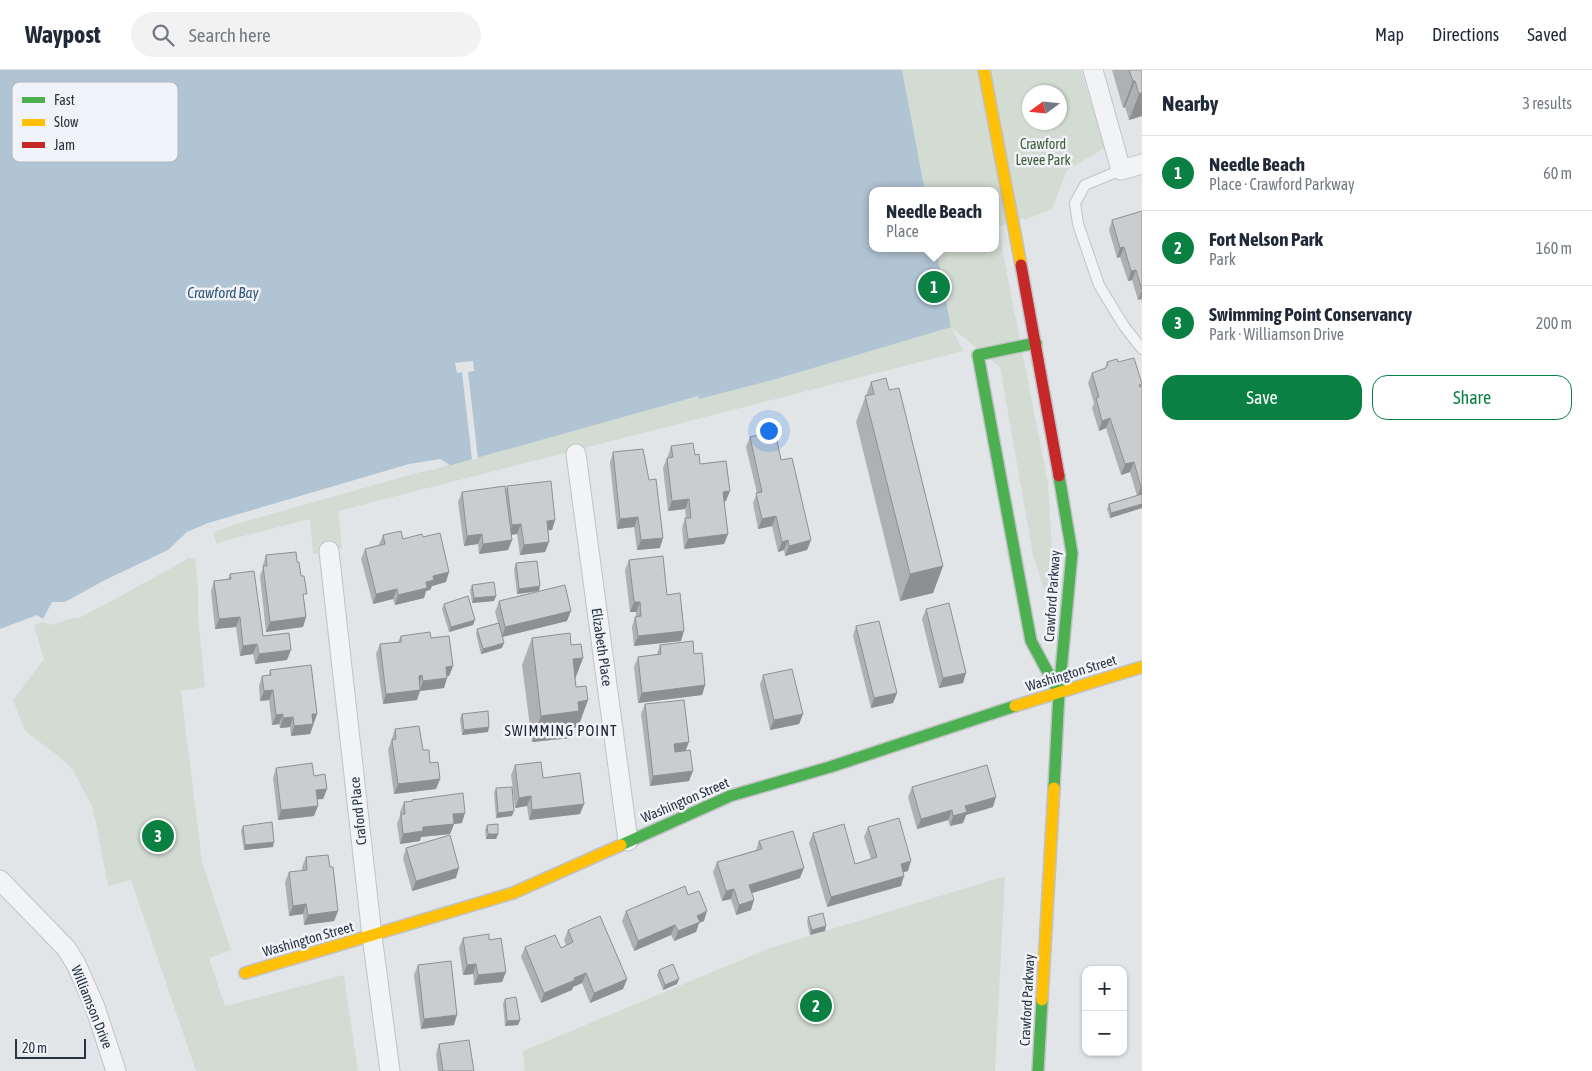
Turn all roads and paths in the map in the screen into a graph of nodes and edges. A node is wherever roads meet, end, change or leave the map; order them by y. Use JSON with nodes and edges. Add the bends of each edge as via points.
{"nodes":[{"id":1,"x":984,"y":70,"type":"edge"},
{"id":2,"x":1093,"y":70,"type":"edge"},
{"id":3,"x":1142,"y":164,"type":"edge"},
{"id":4,"x":1121,"y":170,"type":"junction"},
{"id":5,"x":1036,"y":343,"type":"junction"},
{"id":6,"x":1142,"y":349,"type":"edge"},
{"id":7,"x":576,"y":454,"type":"dead end"},
{"id":8,"x":329,"y":551,"type":"dead end"},
{"id":9,"x":1142,"y":667,"type":"edge"},
{"id":10,"x":1059,"y":693,"type":"junction"},
{"id":11,"x":628,"y":841,"type":"junction"},
{"id":12,"x":0,"y":880,"type":"edge"},
{"id":13,"x":372,"y":936,"type":"junction"},
{"id":14,"x":246,"y":973,"type":"dead end"},
{"id":15,"x":116,"y":1071,"type":"edge"},
{"id":16,"x":390,"y":1071,"type":"edge"},
{"id":17,"x":1038,"y":1071,"type":"edge"}],
"edges":[{"from":1,"to":5,"type":"street","name":"Crawford Parkway"},
{"from":2,"to":4,"type":"street"},
{"from":3,"to":4,"type":"street"},
{"from":4,"to":6,"type":"lane","via":[[1085,185],[1075,202],[1078,224],[1099,285]]},
{"from":5,"to":10,"type":"street","name":"Crawford Parkway","via":[[1072,553]]},
{"from":5,"to":10,"type":"street","via":[[978,355],[1031,641]]},
{"from":7,"to":11,"type":"street","name":"Elizabeth Place"},
{"from":8,"to":13,"type":"street","name":"Craford Place"},
{"from":9,"to":10,"type":"street","name":"Washington Street"},
{"from":10,"to":11,"type":"street","name":"Washington Street","via":[[730,796]]},
{"from":10,"to":17,"type":"street","name":"Crawford Parkway"},
{"from":11,"to":13,"type":"street","name":"Washington Street","via":[[513,893]]},
{"from":12,"to":15,"type":"street","name":"Williamson Drive","via":[[66,948],[76,964],[95,1007]]},
{"from":13,"to":14,"type":"street","name":"Washington Street"},
{"from":13,"to":16,"type":"street","name":"Craford Place"}]}
